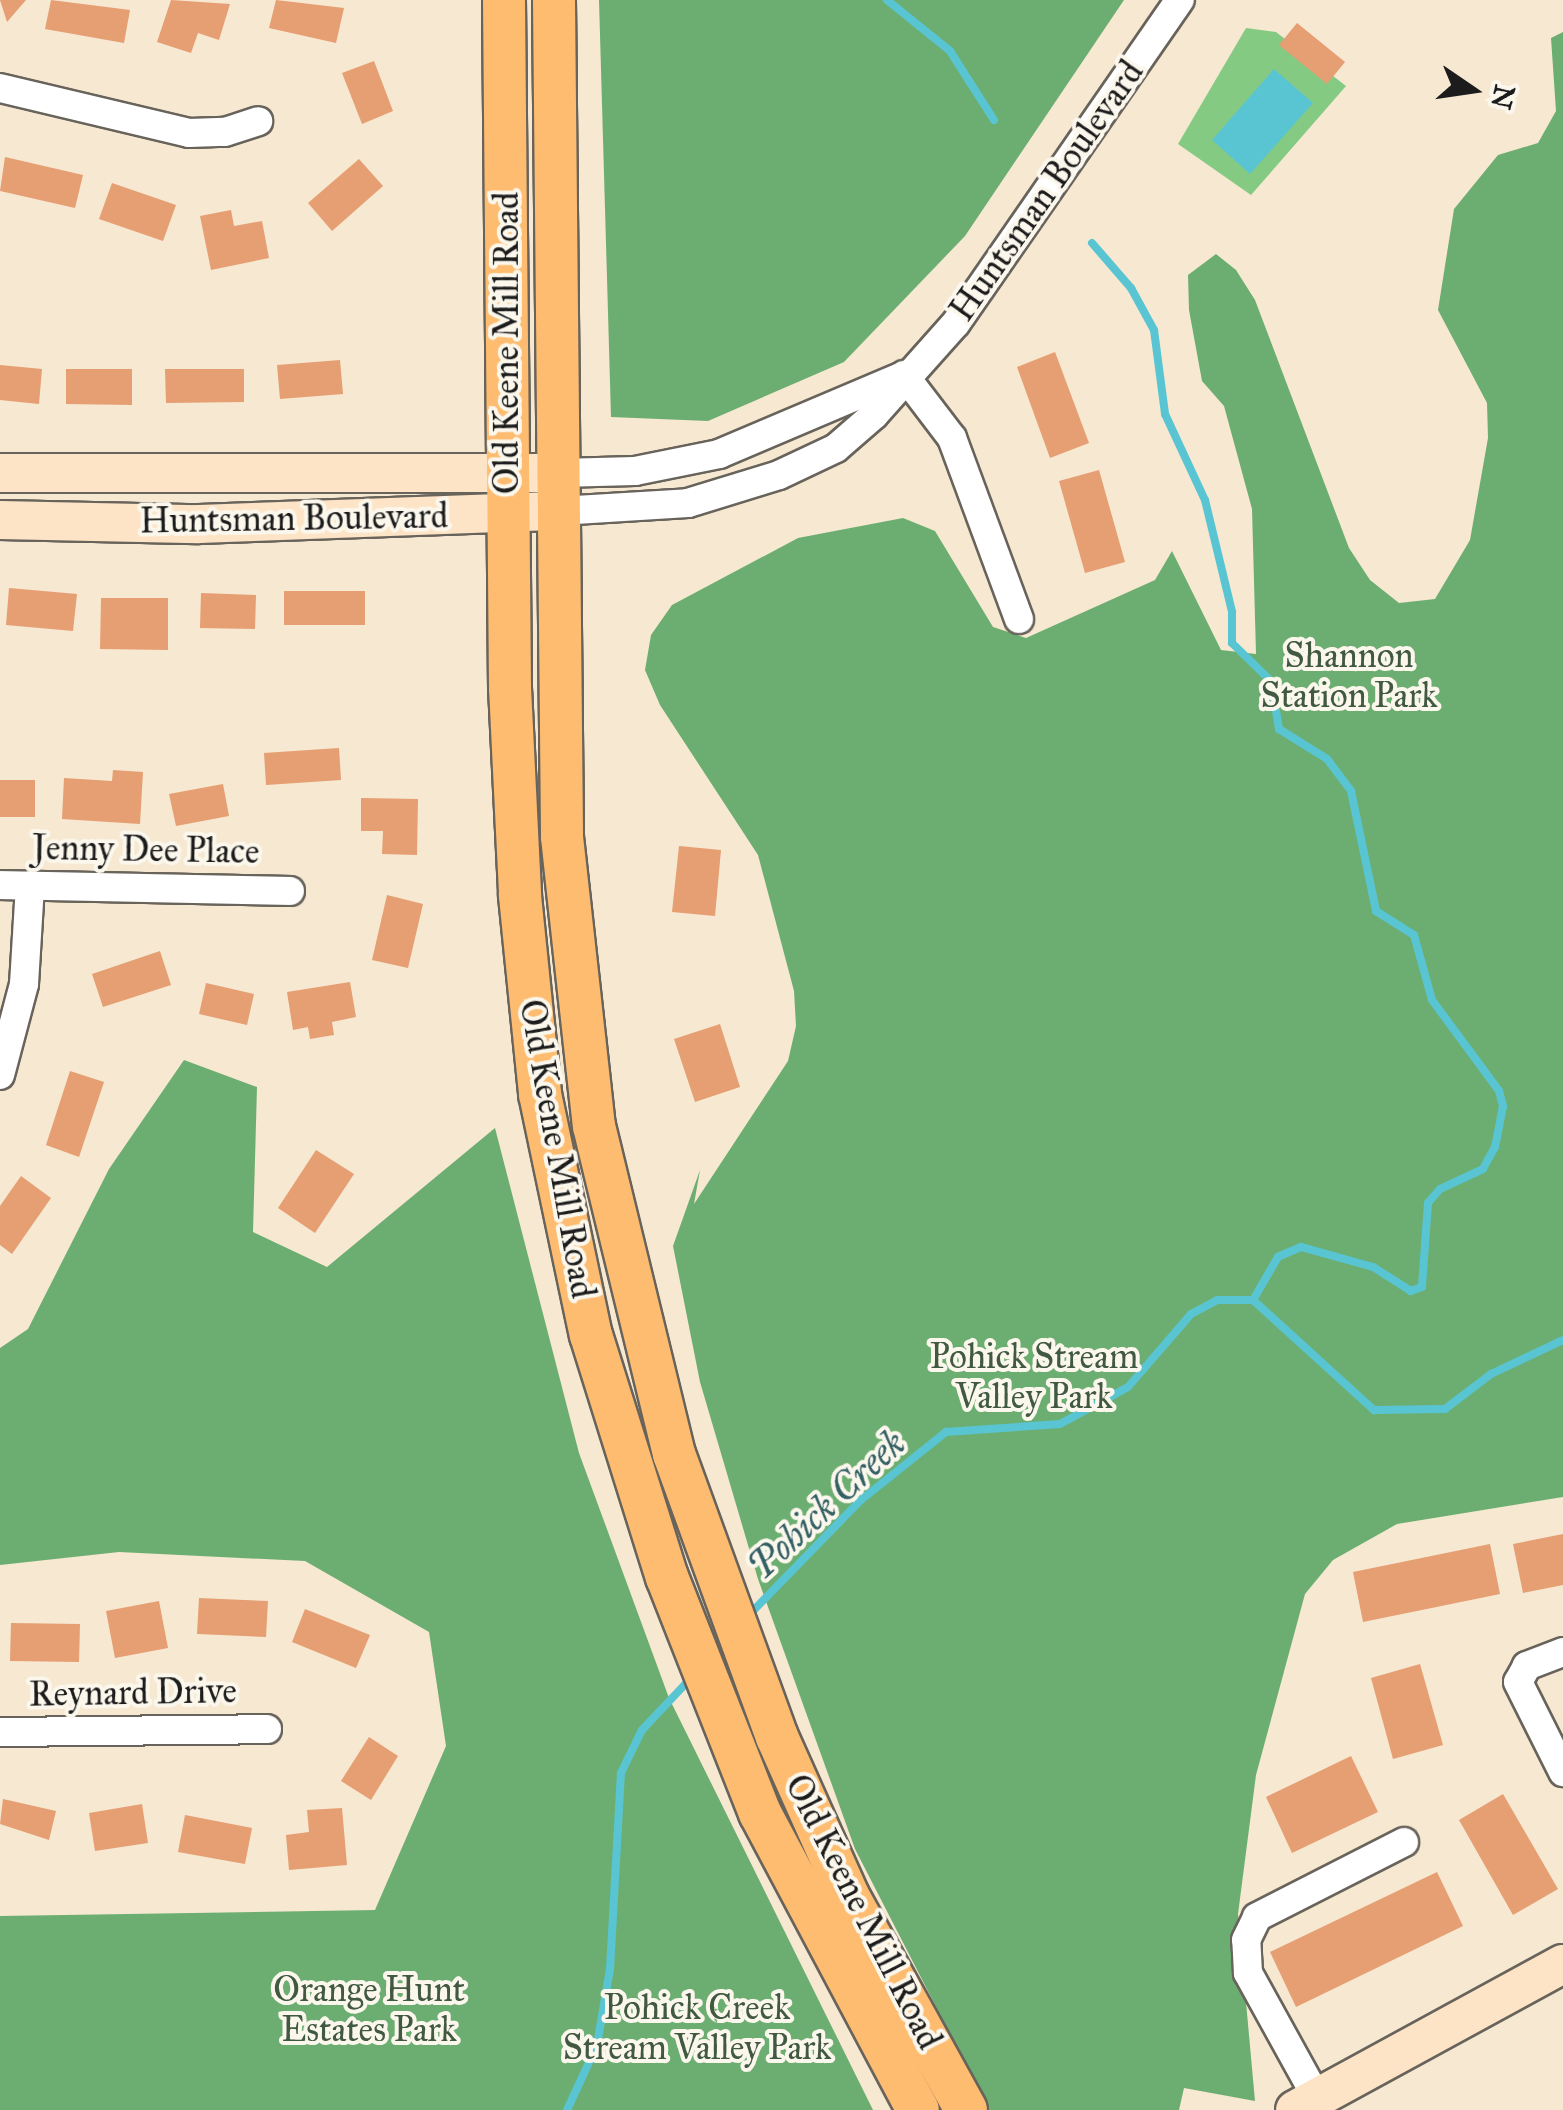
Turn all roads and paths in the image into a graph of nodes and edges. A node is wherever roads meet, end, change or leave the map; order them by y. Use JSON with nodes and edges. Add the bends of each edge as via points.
{"nodes":[{"id":1,"x":504,"y":0,"type":"edge"},
{"id":2,"x":554,"y":0,"type":"edge"},
{"id":3,"x":1180,"y":0,"type":"edge"},
{"id":4,"x":0,"y":88,"type":"edge"},
{"id":5,"x":258,"y":121,"type":"dead end"},
{"id":6,"x":904,"y":375,"type":"junction"},
{"id":7,"x":0,"y":472,"type":"edge"},
{"id":8,"x":559,"y":492,"type":"junction"},
{"id":9,"x":508,"y":493,"type":"junction"},
{"id":10,"x":0,"y":520,"type":"edge"},
{"id":11,"x":1020,"y":619,"type":"dead end"},
{"id":12,"x":0,"y":885,"type":"edge"},
{"id":13,"x":30,"y":885,"type":"junction"},
{"id":14,"x":290,"y":891,"type":"dead end"},
{"id":15,"x":0,"y":1075,"type":"edge"},
{"id":16,"x":1563,"y":1652,"type":"edge"},
{"id":17,"x":267,"y":1729,"type":"dead end"},
{"id":18,"x":0,"y":1732,"type":"edge"},
{"id":19,"x":1563,"y":1772,"type":"edge"},
{"id":20,"x":1404,"y":1842,"type":"dead end"},
{"id":21,"x":1563,"y":1964,"type":"edge"},
{"id":22,"x":1306,"y":2104,"type":"edge"},
{"id":23,"x":918,"y":2110,"type":"edge"},
{"id":24,"x":966,"y":2110,"type":"edge"}],
"edges":[{"from":1,"to":9,"type":"main road","name":"Old Keene Mill Road"},
{"from":2,"to":8,"type":"main road","name":"Old Keene Mill Road"},
{"from":3,"to":6,"type":"street","name":"Huntsman Boulevard","via":[[995,272]]},
{"from":4,"to":5,"type":"street","via":[[189,133],[225,132]]},
{"from":6,"to":8,"type":"street","name":"Huntsman Boulevard","via":[[719,454]]},
{"from":6,"to":8,"type":"street","name":"Huntsman Boulevard","via":[[874,415],[836,448],[778,475],[688,503]]},
{"from":6,"to":11,"type":"street","via":[[952,438]]},
{"from":7,"to":9,"type":"street","name":"Huntsman Boulevard"},
{"from":8,"to":9,"type":"street","name":"Huntsman Boulevard"},
{"from":8,"to":24,"type":"main road","name":"Old Keene Mill Road","via":[[562,837],[579,1032],[648,1368],[771,1723],[848,1896]]},
{"from":9,"to":10,"type":"street","name":"Huntsman Boulevard","via":[[218,524]]},
{"from":9,"to":23,"type":"main road","name":"Old Keene Mill Road","via":[[520,896],[540,1094],[591,1335],[667,1577],[732,1747],[795,1886]]},
{"from":12,"to":13,"type":"street","name":"Jenny Dee Place"},
{"from":13,"to":14,"type":"street","name":"Jenny Dee Place"},
{"from":13,"to":15,"type":"street","via":[[24,984]]},
{"from":16,"to":19,"type":"street","via":[[1526,1666],[1518,1682]]},
{"from":17,"to":18,"type":"street","name":"Reynard Drive"},
{"from":20,"to":22,"type":"street","via":[[1257,1917],[1246,1940],[1248,1973]]},
{"from":21,"to":22,"type":"street"}]}
